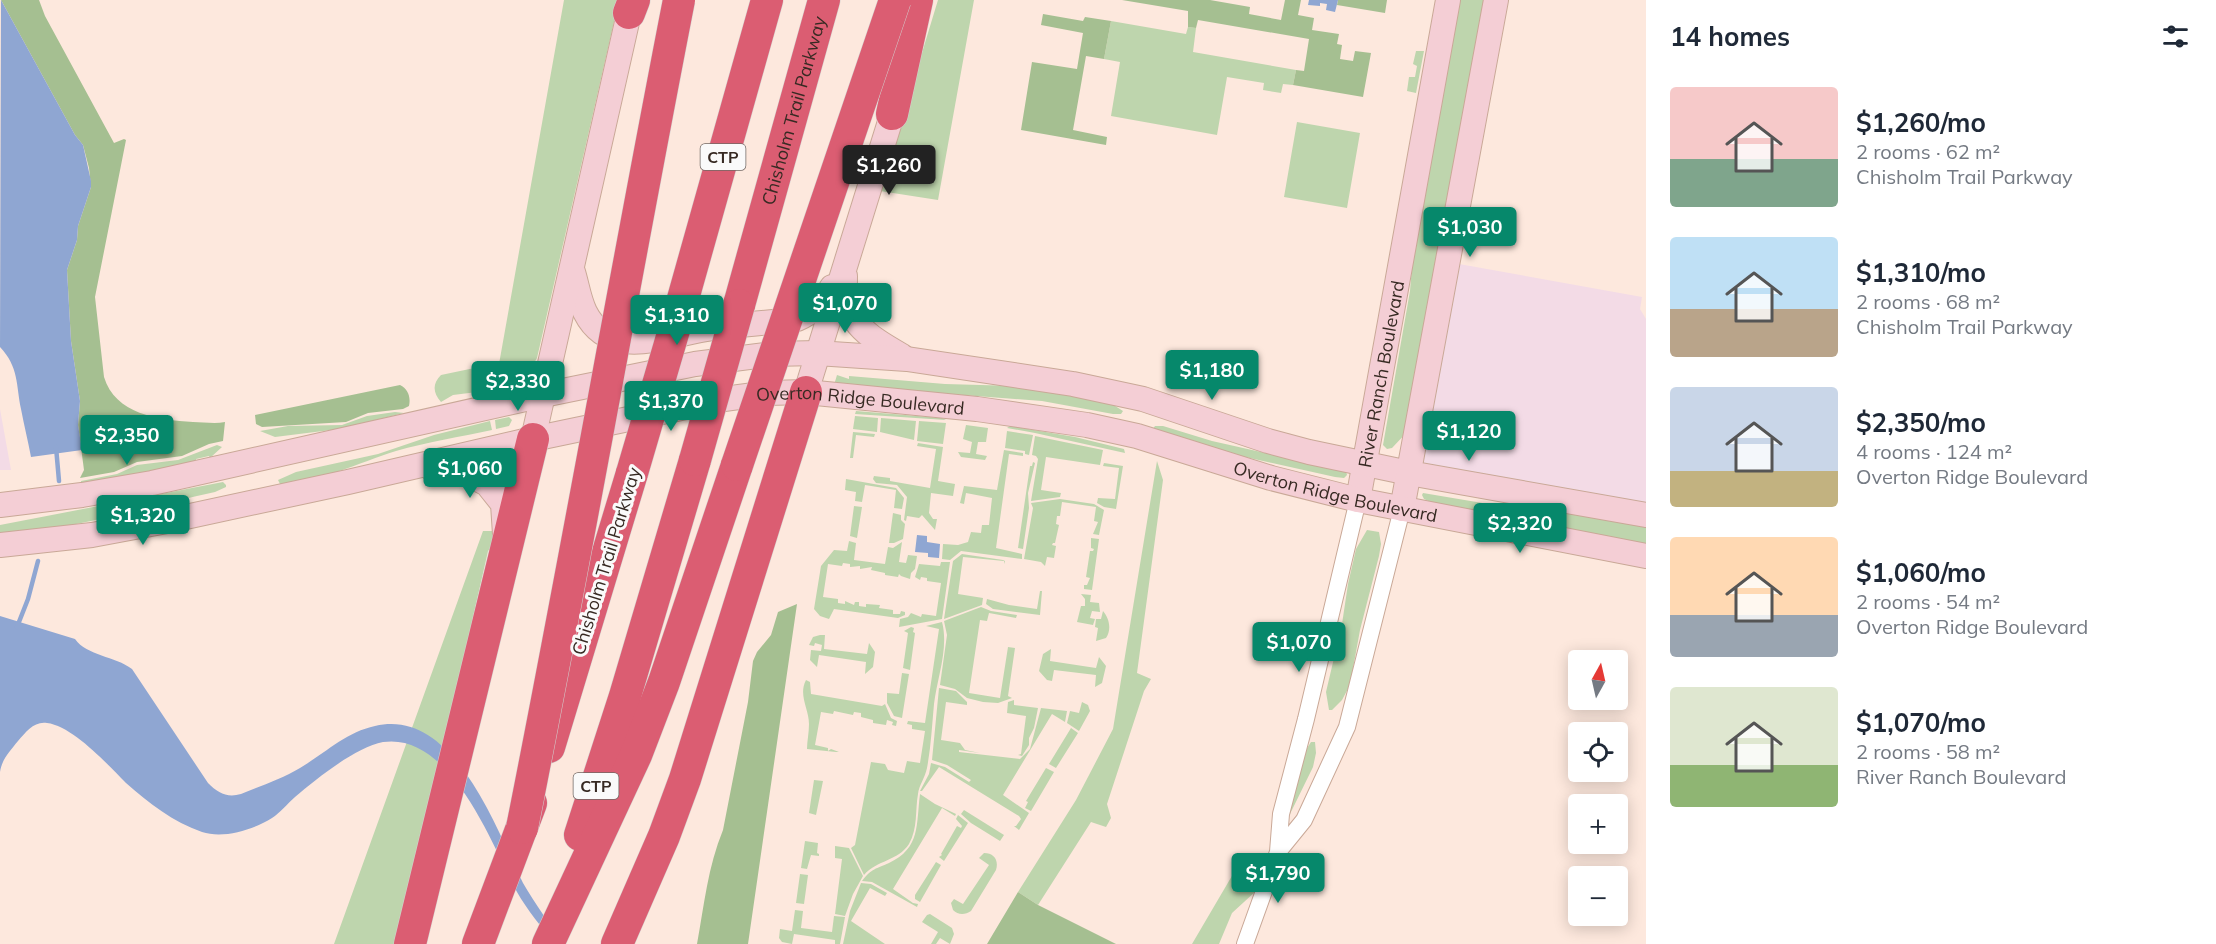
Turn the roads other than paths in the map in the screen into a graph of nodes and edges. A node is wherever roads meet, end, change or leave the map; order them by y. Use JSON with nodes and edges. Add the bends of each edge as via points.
{"nodes":[{"id":1,"x":679,"y":0,"type":"edge"},
{"id":2,"x":767,"y":0,"type":"edge"},
{"id":3,"x":825,"y":0,"type":"edge"},
{"id":4,"x":895,"y":0,"type":"edge"},
{"id":5,"x":917,"y":0,"type":"edge"},
{"id":6,"x":927,"y":0,"type":"edge"},
{"id":7,"x":1448,"y":0,"type":"edge"},
{"id":8,"x":1496,"y":0,"type":"edge"},
{"id":9,"x":632,"y":4,"type":"edge"},
{"id":10,"x":892,"y":114,"type":"junction"},
{"id":11,"x":845,"y":265,"type":"junction"},
{"id":12,"x":572,"y":270,"type":"junction"},
{"id":13,"x":817,"y":353,"type":"junction"},
{"id":14,"x":907,"y":359,"type":"junction"},
{"id":15,"x":806,"y":392,"type":"junction"},
{"id":16,"x":543,"y":395,"type":"junction"},
{"id":17,"x":1143,"y":399,"type":"junction"},
{"id":18,"x":1137,"y":436,"type":"junction"},
{"id":19,"x":533,"y":439,"type":"junction"},
{"id":20,"x":1366,"y":465,"type":"junction"},
{"id":21,"x":416,"y":466,"type":"junction"},
{"id":22,"x":1409,"y":473,"type":"junction"},
{"id":23,"x":1358,"y":500,"type":"junction"},
{"id":24,"x":0,"y":505,"type":"edge"},
{"id":25,"x":1402,"y":509,"type":"junction"},
{"id":26,"x":1646,"y":515,"type":"edge"},
{"id":27,"x":0,"y":545,"type":"edge"},
{"id":28,"x":507,"y":550,"type":"junction"},
{"id":29,"x":1646,"y":556,"type":"edge"},
{"id":30,"x":522,"y":828,"type":"junction"},
{"id":31,"x":1278,"y":852,"type":"junction"},
{"id":32,"x":410,"y":944,"type":"edge"},
{"id":33,"x":478,"y":944,"type":"edge"},
{"id":34,"x":541,"y":944,"type":"edge"},
{"id":35,"x":548,"y":944,"type":"edge"},
{"id":36,"x":617,"y":944,"type":"edge"},
{"id":37,"x":1245,"y":944,"type":"edge"}],
"edges":[{"from":1,"to":30,"type":"highway","bridge":true},
{"from":2,"to":30,"type":"highway","name":"Chisholm Trail Parkway","number":"CTP","bridge":true,"via":[[632,472]]},
{"from":3,"to":34,"type":"highway","name":"Chisholm Trail Parkway","number":"CTP","bridge":true,"via":[[695,460],[598,781]]},
{"from":4,"to":35,"type":"highway","bridge":true,"via":[[664,682],[636,755]]},
{"from":5,"to":10,"type":"highway"},
{"from":6,"to":10,"type":"street"},
{"from":7,"to":20,"type":"street","name":"River Ranch Boulevard"},
{"from":8,"to":22,"type":"street","name":"River Ranch Boulevard"},
{"from":9,"to":12,"type":"street"},
{"from":10,"to":11,"type":"street"},
{"from":11,"to":12,"type":"street","via":[[825,301],[797,319],[700,330],[636,343],[620,341],[593,324]]},
{"from":11,"to":13,"type":"street"},
{"from":11,"to":14,"type":"street","via":[[844,294],[850,312],[862,329]]},
{"from":12,"to":16,"type":"street"},
{"from":13,"to":14,"type":"street","name":"Overton Ridge Boulevard"},
{"from":13,"to":15,"type":"street"},
{"from":13,"to":16,"type":"street","name":"Overton Ridge Boulevard","via":[[772,354],[695,364]]},
{"from":14,"to":17,"type":"street","name":"Overton Ridge Boulevard","via":[[1023,375]]},
{"from":15,"to":18,"type":"street","name":"Overton Ridge Boulevard","via":[[999,412]]},
{"from":15,"to":19,"type":"street","name":"Overton Ridge Boulevard","via":[[723,399]]},
{"from":15,"to":36,"type":"highway","via":[[685,779]]},
{"from":16,"to":19,"type":"street"},
{"from":16,"to":24,"type":"street","name":"Overton Ridge Boulevard","via":[[152,483]]},
{"from":17,"to":18,"type":"street"},
{"from":17,"to":20,"type":"street","name":"Overton Ridge Boulevard","via":[[1268,441]]},
{"from":18,"to":23,"type":"street","name":"Overton Ridge Boulevard","via":[[1271,478]]},
{"from":19,"to":21,"type":"street","name":"Overton Ridge Boulevard"},
{"from":19,"to":28,"type":"highway"},
{"from":20,"to":22,"type":"street","name":"Overton Ridge Boulevard"},
{"from":20,"to":23,"type":"street","name":"River Ranch Boulevard"},
{"from":21,"to":27,"type":"street","name":"Overton Ridge Boulevard","via":[[167,521],[92,535]]},
{"from":21,"to":28,"type":"street","via":[[466,473],[487,484],[503,504]]},
{"from":22,"to":25,"type":"street","name":"River Ranch Boulevard"},
{"from":22,"to":26,"type":"street","name":"Overton Ridge Boulevard"},
{"from":23,"to":25,"type":"street","name":"Overton Ridge Boulevard"},
{"from":23,"to":31,"type":"street","name":"River Ranch Boulevard","via":[[1281,814]]},
{"from":25,"to":29,"type":"street","name":"Overton Ridge Boulevard"},
{"from":25,"to":31,"type":"street","name":"River Ranch Boulevard","via":[[1347,727],[1304,820]]},
{"from":28,"to":32,"type":"highway"},
{"from":30,"to":33,"type":"highway","name":"Chisholm Trail Parkway","number":"CTP"},
{"from":31,"to":37,"type":"street","name":"River Ranch Boulevard"}]}
